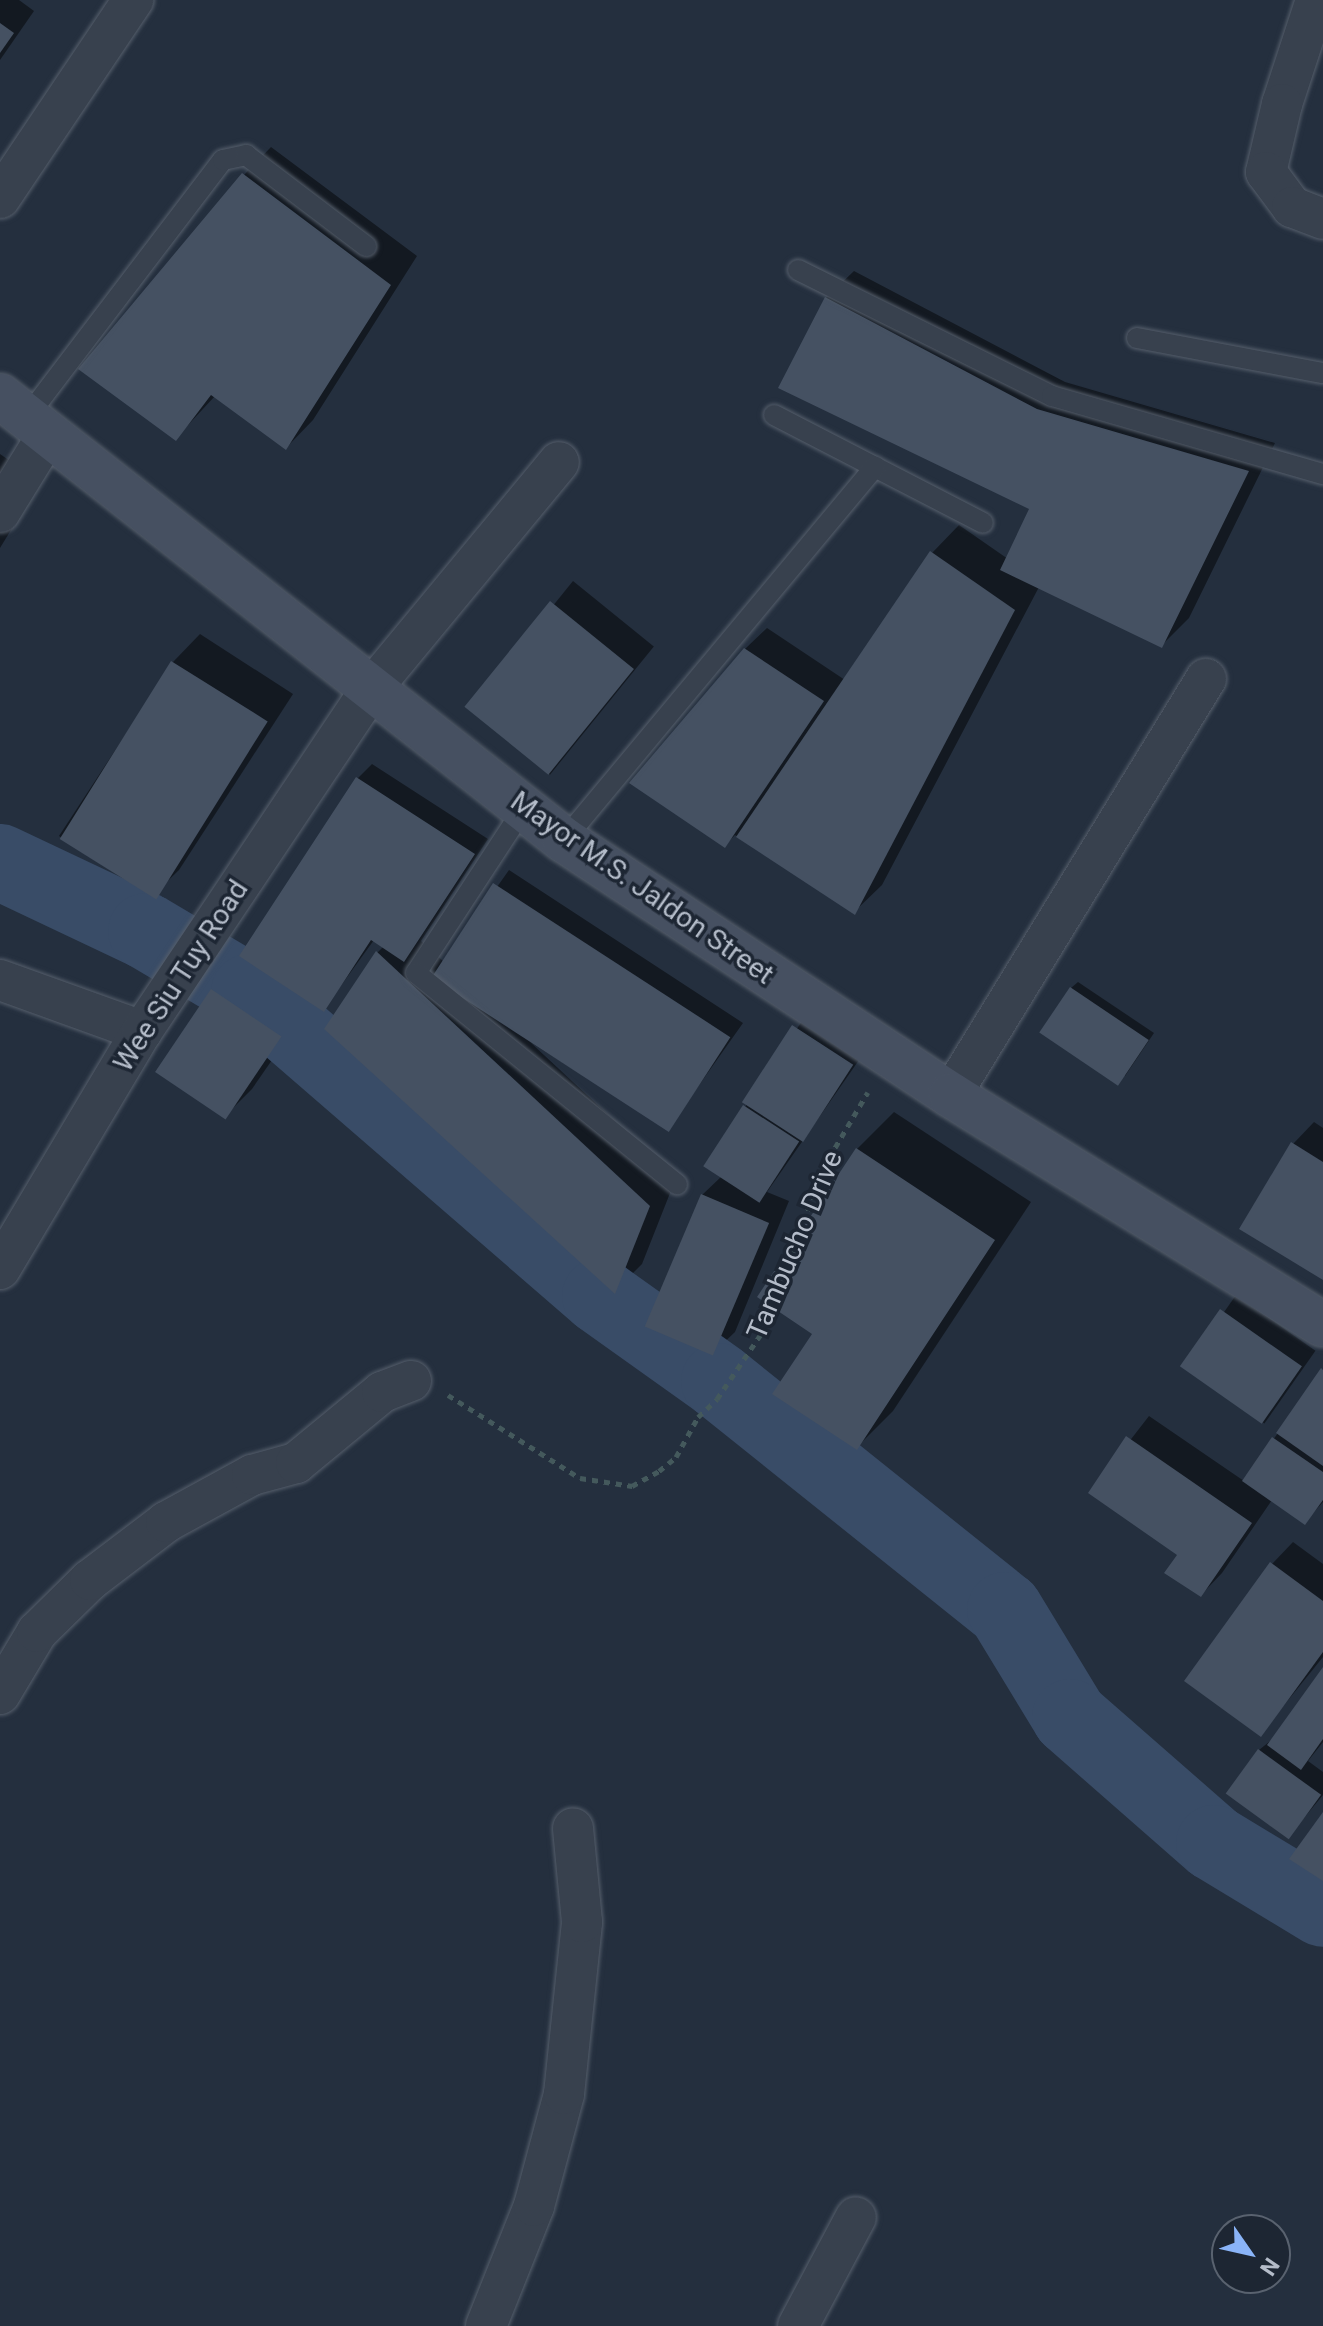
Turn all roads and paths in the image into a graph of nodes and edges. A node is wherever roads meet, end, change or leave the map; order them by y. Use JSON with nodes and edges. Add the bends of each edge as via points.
{"nodes":[{"id":1,"x":133,"y":0,"type":"edge"},
{"id":2,"x":1315,"y":5,"type":"edge"},
{"id":3,"x":0,"y":198,"type":"edge"},
{"id":4,"x":1323,"y":219,"type":"edge"},
{"id":5,"x":366,"y":246,"type":"dead end"},
{"id":6,"x":798,"y":270,"type":"dead end"},
{"id":7,"x":1137,"y":338,"type":"dead end"},
{"id":8,"x":1323,"y":373,"type":"edge"},
{"id":9,"x":774,"y":415,"type":"dead end"},
{"id":10,"x":25,"y":416,"type":"edge"},
{"id":11,"x":559,"y":462,"type":"dead end"},
{"id":12,"x":875,"y":467,"type":"junction"},
{"id":13,"x":1323,"y":474,"type":"edge"},
{"id":14,"x":0,"y":512,"type":"edge"},
{"id":15,"x":983,"y":523,"type":"dead end"},
{"id":16,"x":1206,"y":679,"type":"dead end"},
{"id":17,"x":372,"y":688,"type":"junction"},
{"id":18,"x":524,"y":808,"type":"junction"},
{"id":19,"x":564,"y":840,"type":"junction"},
{"id":20,"x":0,"y":980,"type":"edge"},
{"id":21,"x":142,"y":1031,"type":"junction"},
{"id":22,"x":890,"y":1055,"type":"junction"},
{"id":23,"x":951,"y":1095,"type":"junction"},
{"id":24,"x":677,"y":1184,"type":"dead end"},
{"id":25,"x":0,"y":1269,"type":"edge"},
{"id":26,"x":1323,"y":1325,"type":"edge"},
{"id":27,"x":411,"y":1381,"type":"joint"},
{"id":28,"x":0,"y":1694,"type":"edge"},
{"id":29,"x":573,"y":1828,"type":"dead end"},
{"id":30,"x":856,"y":2217,"type":"dead end"},
{"id":31,"x":486,"y":2326,"type":"edge"},
{"id":32,"x":798,"y":2326,"type":"edge"}],
"edges":[{"from":1,"to":3,"type":"street"},
{"from":2,"to":4,"type":"street","via":[[1274,129],[1266,172],[1292,207]]},
{"from":5,"to":10,"type":"lane","via":[[246,155],[223,160]]},
{"from":6,"to":13,"type":"lane","via":[[1052,396]]},
{"from":7,"to":8,"type":"lane"},
{"from":9,"to":12,"type":"lane"},
{"from":10,"to":14,"type":"street"},
{"from":10,"to":17,"type":"main road","name":"Mayor M.S. Jaldon Street"},
{"from":11,"to":17,"type":"street","name":"Wee Siu Tuy Road"},
{"from":12,"to":15,"type":"lane"},
{"from":12,"to":19,"type":"lane"},
{"from":16,"to":23,"type":"street"},
{"from":17,"to":18,"type":"main road","name":"Mayor M.S. Jaldon Street"},
{"from":17,"to":21,"type":"street","name":"Wee Siu Tuy Road"},
{"from":18,"to":19,"type":"main road","name":"Mayor M.S. Jaldon Street"},
{"from":18,"to":24,"type":"lane","via":[[416,973]]},
{"from":19,"to":22,"type":"main road","name":"Mayor M.S. Jaldon Street"},
{"from":20,"to":21,"type":"street"},
{"from":21,"to":25,"type":"street","name":"Wee Siu Tuy Road"},
{"from":22,"to":23,"type":"main road","name":"Mayor M.S. Jaldon Street"},
{"from":22,"to":27,"type":"path","name":"Tambucho Drive","via":[[823,1168],[761,1334],[659,1471],[632,1486],[611,1486],[548,1462],[432,1385]]},
{"from":23,"to":26,"type":"main road","name":"Mayor M.S. Jaldon Street"},
{"from":27,"to":28,"type":"street","via":[[382,1392],[296,1463],[252,1475],[166,1522],[90,1580],[37,1632]]},
{"from":29,"to":31,"type":"street","via":[[582,1922],[564,2094],[534,2206]]},
{"from":30,"to":32,"type":"street"}]}
